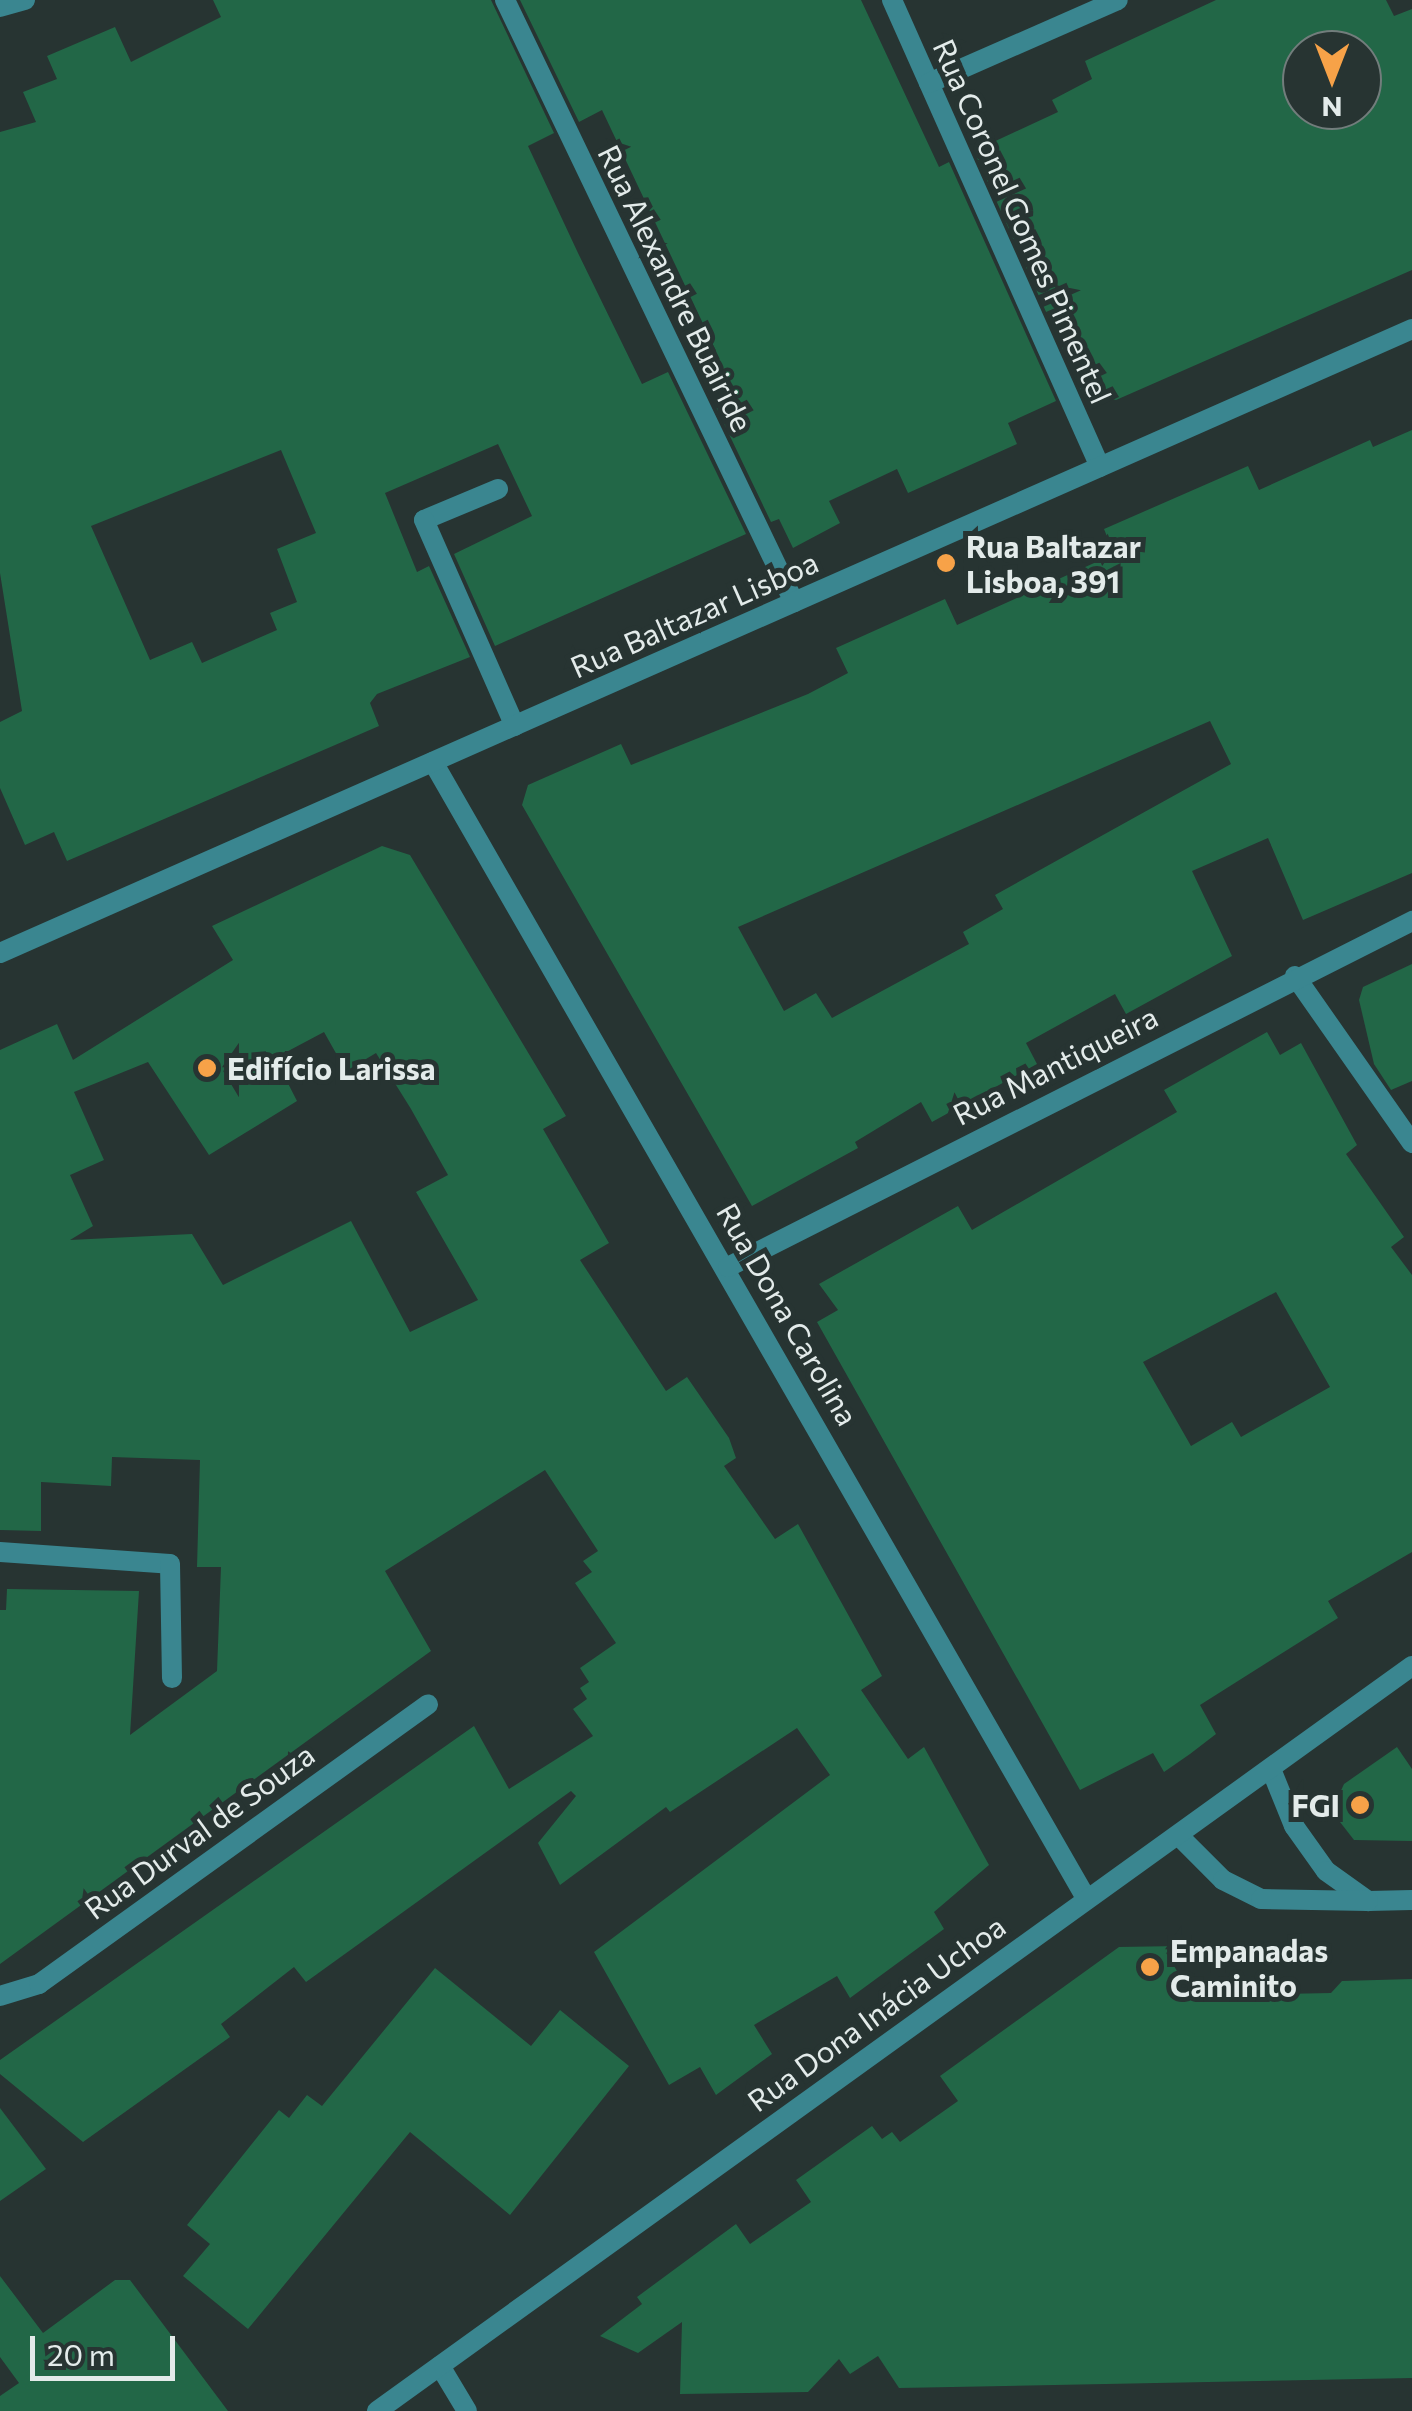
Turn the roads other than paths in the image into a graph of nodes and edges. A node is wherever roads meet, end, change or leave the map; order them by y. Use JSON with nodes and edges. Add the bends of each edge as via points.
{"nodes":[{"id":1,"x":25,"y":0,"type":"edge"},
{"id":2,"x":504,"y":0,"type":"edge"},
{"id":3,"x":892,"y":0,"type":"edge"},
{"id":4,"x":1118,"y":0,"type":"edge"},
{"id":5,"x":0,"y":7,"type":"edge"},
{"id":6,"x":929,"y":84,"type":"junction"},
{"id":7,"x":1412,"y":329,"type":"edge"},
{"id":8,"x":1100,"y":467,"type":"junction"},
{"id":9,"x":498,"y":488,"type":"dead end"},
{"id":10,"x":794,"y":602,"type":"junction"},
{"id":11,"x":515,"y":726,"type":"junction"},
{"id":12,"x":432,"y":762,"type":"junction"},
{"id":13,"x":1412,"y":921,"type":"edge"},
{"id":14,"x":0,"y":953,"type":"edge"},
{"id":15,"x":1295,"y":976,"type":"junction"},
{"id":16,"x":1412,"y":1142,"type":"edge"},
{"id":17,"x":728,"y":1268,"type":"junction"},
{"id":18,"x":0,"y":1552,"type":"edge"},
{"id":19,"x":1412,"y":1666,"type":"edge"},
{"id":20,"x":172,"y":1678,"type":"dead end"},
{"id":21,"x":428,"y":1704,"type":"dead end"},
{"id":22,"x":1271,"y":1769,"type":"junction"},
{"id":23,"x":1179,"y":1836,"type":"junction"},
{"id":24,"x":1086,"y":1898,"type":"junction"},
{"id":25,"x":1412,"y":1900,"type":"edge"},
{"id":26,"x":1368,"y":1901,"type":"junction"},
{"id":27,"x":0,"y":1996,"type":"edge"},
{"id":28,"x":440,"y":2366,"type":"junction"},
{"id":29,"x":378,"y":2411,"type":"edge"},
{"id":30,"x":467,"y":2411,"type":"edge"}],
"edges":[{"from":1,"to":5,"type":"street"},
{"from":2,"to":10,"type":"street","name":"Rua Alexandre Buairide"},
{"from":3,"to":6,"type":"street","name":"Rua Coronel Gomes Pimentel"},
{"from":4,"to":6,"type":"street"},
{"from":6,"to":8,"type":"street","name":"Rua Coronel Gomes Pimentel"},
{"from":7,"to":8,"type":"street","name":"Rua Baltazar Lisboa"},
{"from":8,"to":10,"type":"street","name":"Rua Baltazar Lisboa"},
{"from":9,"to":11,"type":"street","via":[[424,520]]},
{"from":10,"to":11,"type":"street","name":"Rua Baltazar Lisboa"},
{"from":11,"to":12,"type":"street","name":"Rua Baltazar Lisboa"},
{"from":12,"to":14,"type":"street","name":"Rua Baltazar Lisboa"},
{"from":12,"to":17,"type":"street","name":"Rua Dona Carolina"},
{"from":13,"to":15,"type":"street","name":"Rua Mantiqueira"},
{"from":15,"to":16,"type":"street"},
{"from":15,"to":17,"type":"street","name":"Rua Mantiqueira"},
{"from":17,"to":24,"type":"street","name":"Rua Dona Carolina"},
{"from":18,"to":20,"type":"street","via":[[170,1564]]},
{"from":19,"to":22,"type":"street","name":"Rua Dona Inácia Uchoa"},
{"from":21,"to":27,"type":"street","name":"Rua Durval de Souza","via":[[38,1984]]},
{"from":22,"to":23,"type":"street","name":"Rua Dona Inácia Uchoa"},
{"from":22,"to":26,"type":"street","via":[[1294,1826],[1316,1856]]},
{"from":23,"to":24,"type":"street","name":"Rua Dona Inácia Uchoa"},
{"from":23,"to":26,"type":"street","via":[[1223,1880],[1260,1899]]},
{"from":24,"to":28,"type":"street","name":"Rua Dona Inácia Uchoa"},
{"from":25,"to":26,"type":"street"},
{"from":28,"to":29,"type":"street","name":"Rua Dona Inácia Uchoa"},
{"from":28,"to":30,"type":"street"}]}
